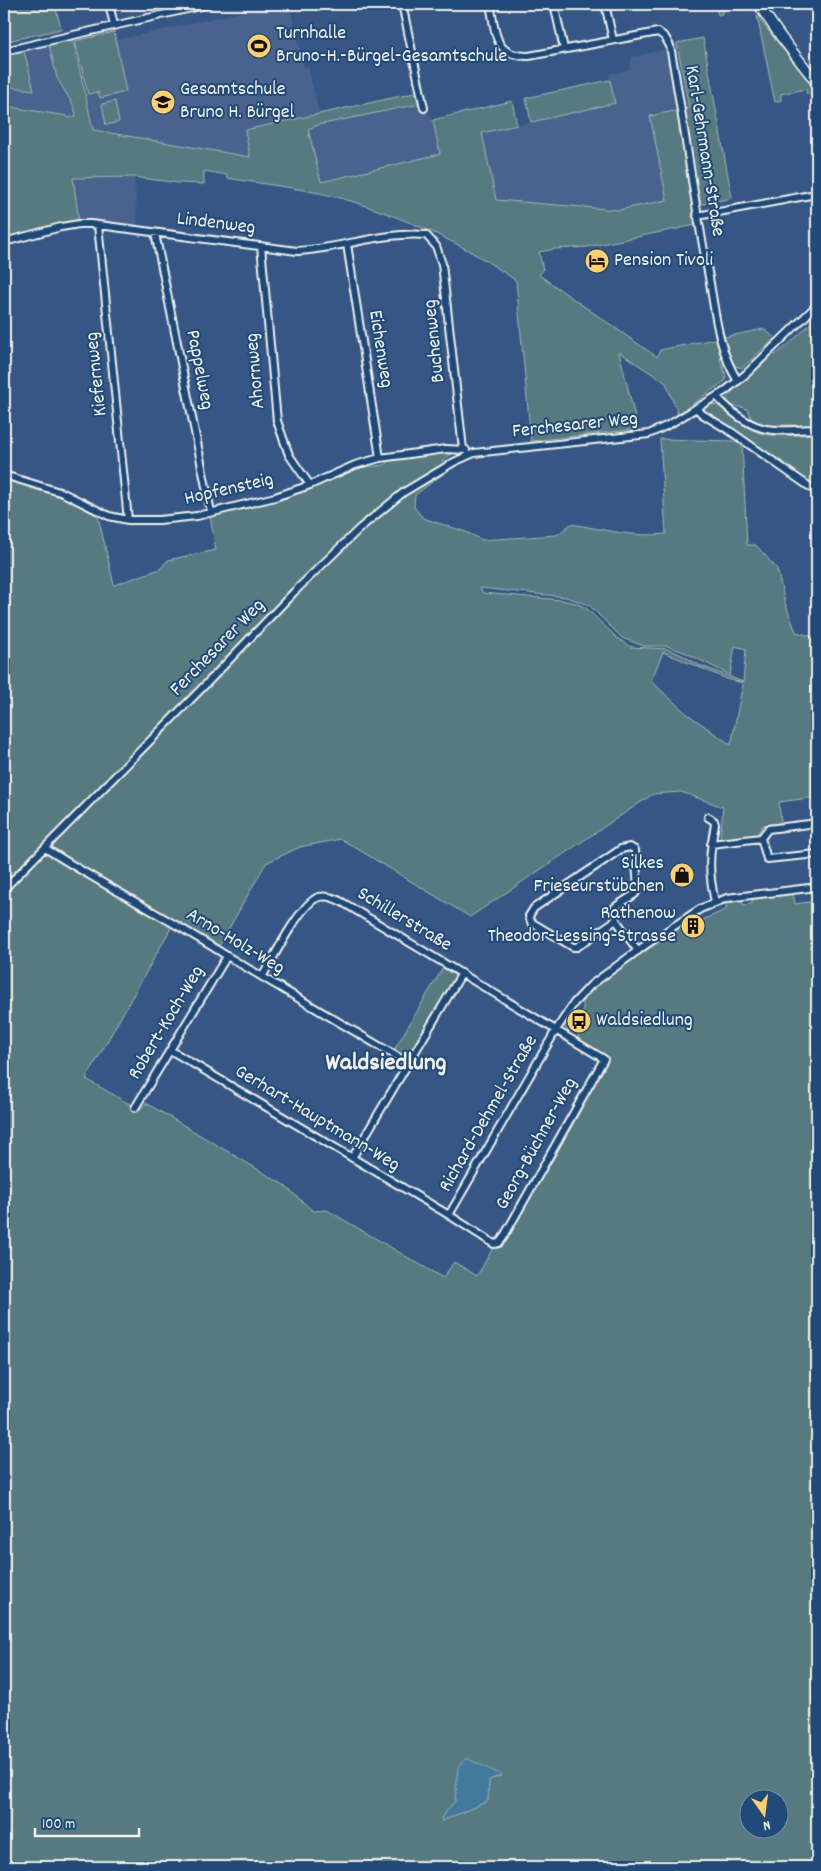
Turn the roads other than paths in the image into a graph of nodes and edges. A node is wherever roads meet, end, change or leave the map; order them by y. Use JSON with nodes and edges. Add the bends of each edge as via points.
{"nodes":[{"id":1,"x":109,"y":4,"type":"edge"},
{"id":2,"x":209,"y":4,"type":"edge"},
{"id":3,"x":402,"y":4,"type":"edge"},
{"id":4,"x":490,"y":4,"type":"edge"},
{"id":5,"x":554,"y":4,"type":"edge"},
{"id":6,"x":605,"y":4,"type":"edge"},
{"id":7,"x":758,"y":4,"type":"edge"},
{"id":8,"x":114,"y":25,"type":"junction"},
{"id":9,"x":612,"y":40,"type":"junction"},
{"id":10,"x":564,"y":49,"type":"junction"},
{"id":11,"x":4,"y":51,"type":"edge"},
{"id":12,"x":817,"y":83,"type":"edge"},
{"id":13,"x":424,"y":108,"type":"dead end"},
{"id":14,"x":816,"y":194,"type":"dead end"},
{"id":15,"x":697,"y":216,"type":"junction"},
{"id":16,"x":98,"y":225,"type":"junction"},
{"id":17,"x":155,"y":233,"type":"junction"},
{"id":18,"x":426,"y":234,"type":"joint"},
{"id":19,"x":4,"y":242,"type":"edge"},
{"id":20,"x":347,"y":244,"type":"junction"},
{"id":21,"x":261,"y":246,"type":"junction"},
{"id":22,"x":817,"y":305,"type":"edge"},
{"id":23,"x":738,"y":381,"type":"junction"},
{"id":24,"x":717,"y":396,"type":"junction"},
{"id":25,"x":696,"y":408,"type":"junction"},
{"id":26,"x":817,"y":429,"type":"edge"},
{"id":27,"x":463,"y":449,"type":"junction"},
{"id":28,"x":474,"y":453,"type":"junction"},
{"id":29,"x":380,"y":458,"type":"junction"},
{"id":30,"x":4,"y":475,"type":"edge"},
{"id":31,"x":310,"y":485,"type":"junction"},
{"id":32,"x":817,"y":492,"type":"edge"},
{"id":33,"x":211,"y":512,"type":"junction"},
{"id":34,"x":128,"y":520,"type":"junction"},
{"id":35,"x":708,"y":817,"type":"dead end"},
{"id":36,"x":817,"y":823,"type":"edge"},
{"id":37,"x":761,"y":838,"type":"junction"},
{"id":38,"x":711,"y":844,"type":"junction"},
{"id":39,"x":44,"y":848,"type":"junction"},
{"id":40,"x":817,"y":854,"type":"edge"},
{"id":41,"x":817,"y":887,"type":"edge"},
{"id":42,"x":4,"y":889,"type":"edge"},
{"id":43,"x":715,"y":902,"type":"junction"},
{"id":44,"x":616,"y":920,"type":"junction"},
{"id":45,"x":638,"y":951,"type":"junction"},
{"id":46,"x":227,"y":956,"type":"junction"},
{"id":47,"x":462,"y":973,"type":"junction"},
{"id":48,"x":262,"y":977,"type":"junction"},
{"id":49,"x":556,"y":1030,"type":"junction"},
{"id":50,"x":170,"y":1050,"type":"junction"},
{"id":51,"x":408,"y":1063,"type":"junction"},
{"id":52,"x":135,"y":1108,"type":"dead end"},
{"id":53,"x":352,"y":1158,"type":"junction"},
{"id":54,"x":449,"y":1215,"type":"junction"}],
"edges":[{"from":1,"to":8,"type":"street"},
{"from":2,"to":8,"type":"street"},
{"from":3,"to":13,"type":"street"},
{"from":4,"to":10,"type":"street","name":"Karl-Gehrmann-Straße","via":[[499,43],[507,53],[529,56]]},
{"from":5,"to":10,"type":"street"},
{"from":6,"to":9,"type":"street"},
{"from":7,"to":12,"type":"main road"},
{"from":8,"to":11,"type":"street"},
{"from":9,"to":10,"type":"street","name":"Karl-Gehrmann-Straße"},
{"from":9,"to":15,"type":"street","name":"Karl-Gehrmann-Straße","via":[[658,32],[670,46]]},
{"from":14,"to":15,"type":"street"},
{"from":15,"to":23,"type":"street","name":"Karl-Gehrmann-Straße","via":[[722,346]]},
{"from":16,"to":17,"type":"street","name":"Lindenweg"},
{"from":16,"to":19,"type":"street","name":"Lindenweg","via":[[79,224]]},
{"from":16,"to":34,"type":"street","name":"Kiefernweg"},
{"from":17,"to":21,"type":"street","name":"Lindenweg"},
{"from":17,"to":33,"type":"street","name":"Pappelweg"},
{"from":18,"to":20,"type":"street","name":"Lindenweg"},
{"from":18,"to":27,"type":"street","name":"Buchenweg","via":[[436,246],[442,264]]},
{"from":20,"to":21,"type":"street","name":"Lindenweg","via":[[297,251]]},
{"from":20,"to":29,"type":"street","name":"Eichenweg"},
{"from":21,"to":31,"type":"street","name":"Ahornweg","via":[[277,421],[289,455]]},
{"from":22,"to":23,"type":"street","name":"Ferchesarer Weg"},
{"from":23,"to":24,"type":"street","name":"Ferchesarer Weg"},
{"from":24,"to":25,"type":"street","name":"Ferchesarer Weg"},
{"from":24,"to":26,"type":"street","via":[[743,418],[763,428]]},
{"from":25,"to":28,"type":"street","name":"Ferchesarer Weg","via":[[649,434]]},
{"from":25,"to":32,"type":"street"},
{"from":27,"to":28,"type":"street","name":"Ferchesarer Weg"},
{"from":27,"to":29,"type":"street","name":"Hopfensteig"},
{"from":28,"to":39,"type":"street","name":"Ferchesarer Weg","via":[[404,492],[360,528]]},
{"from":29,"to":31,"type":"street","name":"Hopfensteig","via":[[354,465]]},
{"from":30,"to":34,"type":"street","name":"Hopfensteig","via":[[63,493],[102,514]]},
{"from":31,"to":33,"type":"street","name":"Hopfensteig"},
{"from":33,"to":34,"type":"street","name":"Hopfensteig","via":[[180,519]]},
{"from":35,"to":38,"type":"street","via":[[715,824]]},
{"from":36,"to":37,"type":"street","via":[[768,829]]},
{"from":37,"to":38,"type":"street"},
{"from":37,"to":40,"type":"street","via":[[767,859]]},
{"from":38,"to":43,"type":"street","via":[[709,861]]},
{"from":39,"to":42,"type":"street","name":"Ferchesarer Weg"},
{"from":39,"to":46,"type":"street","name":"Arno-Holz-Weg"},
{"from":41,"to":43,"type":"street","name":"Richard-Dehmel-Straße","via":[[738,896]]},
{"from":43,"to":45,"type":"street","name":"Richard-Dehmel-Straße"},
{"from":44,"to":44,"type":"street","via":[[573,947],[531,922],[529,916],[534,908],[621,849],[630,847],[635,850],[638,888],[635,894],[615,907]]},
{"from":44,"to":45,"type":"street"},
{"from":45,"to":49,"type":"street","name":"Richard-Dehmel-Straße","via":[[581,994]]},
{"from":46,"to":48,"type":"street","name":"Arno-Holz-Weg"},
{"from":46,"to":50,"type":"street","name":"Robert-Koch-Weg"},
{"from":47,"to":48,"type":"street","name":"Schillerstraße","via":[[329,896],[319,897],[300,913]]},
{"from":47,"to":49,"type":"street","name":"Schillerstraße"},
{"from":47,"to":51,"type":"street"},
{"from":48,"to":51,"type":"street","name":"Arno-Holz-Weg"},
{"from":49,"to":54,"type":"street","name":"Richard-Dehmel-Straße"},
{"from":49,"to":54,"type":"street","name":"Georg-Büchner-Weg","via":[[604,1059],[503,1238],[494,1244]]},
{"from":50,"to":52,"type":"street","name":"Robert-Koch-Weg"},
{"from":50,"to":53,"type":"street","name":"Gerhart-Hauptmann-Weg"},
{"from":51,"to":53,"type":"street"},
{"from":53,"to":54,"type":"street","name":"Gerhart-Hauptmann-Weg"}]}
